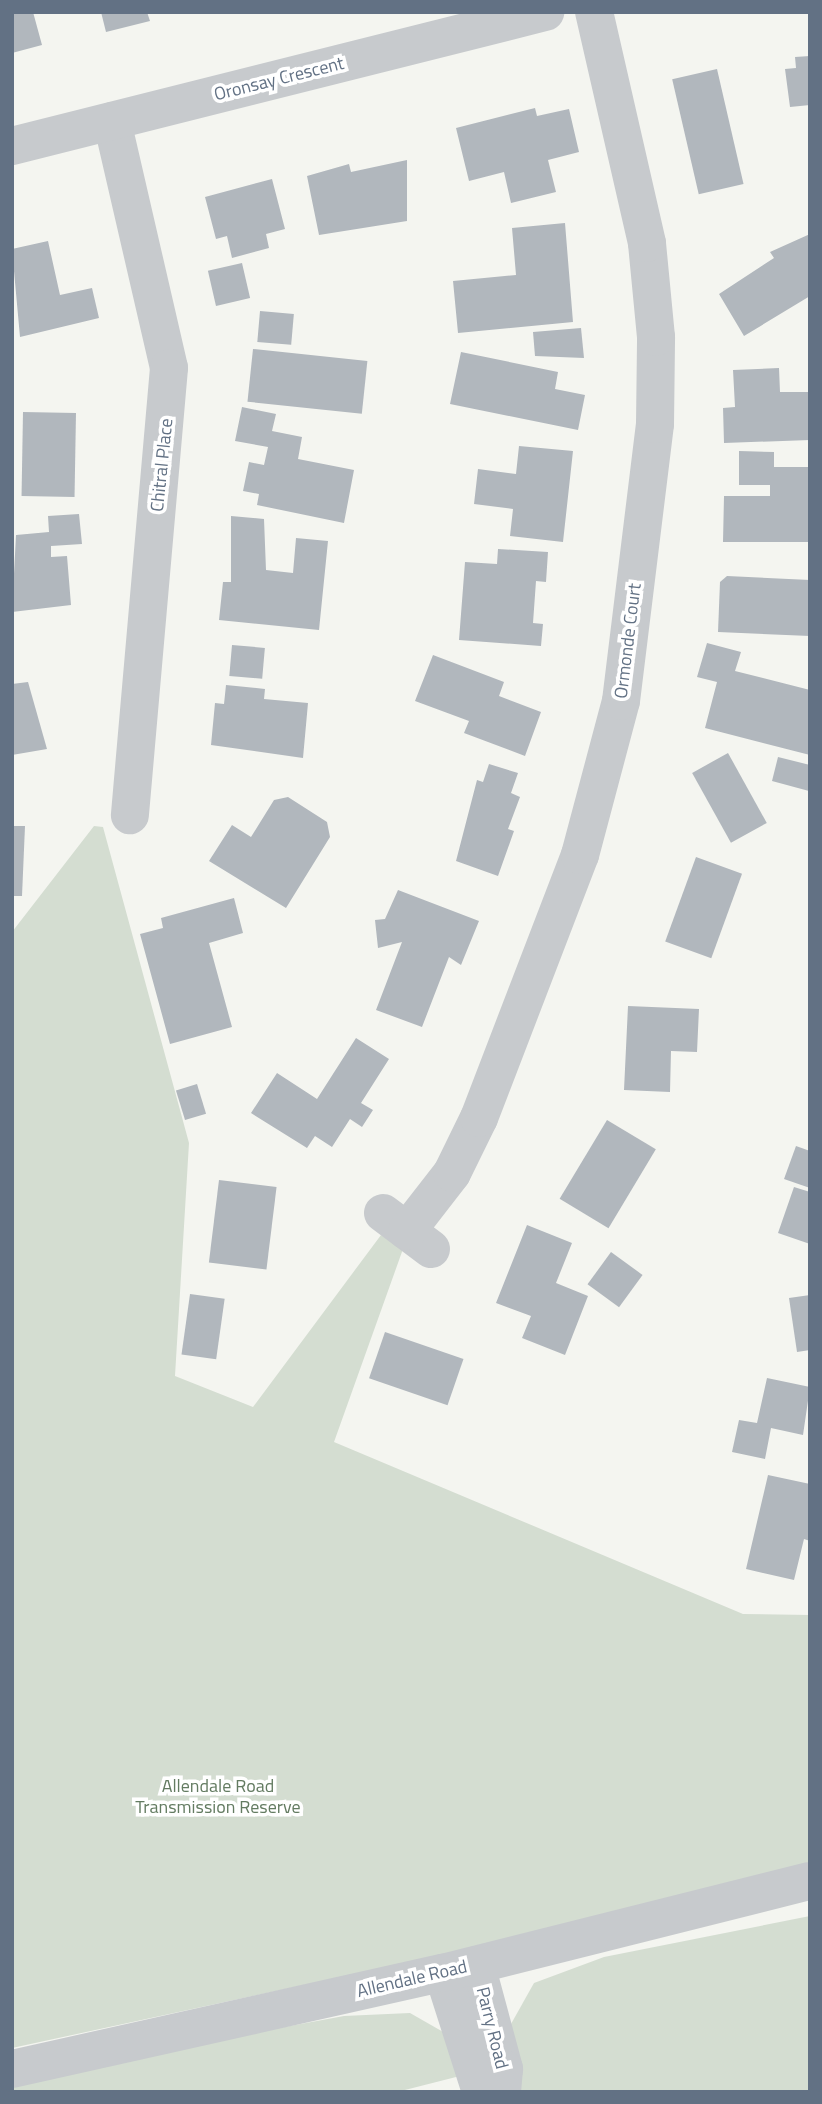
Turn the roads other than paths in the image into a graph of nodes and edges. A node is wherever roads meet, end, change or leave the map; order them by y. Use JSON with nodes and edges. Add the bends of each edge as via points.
{"nodes":[{"id":1,"x":545,"y":12,"type":"edge"},
{"id":2,"x":594,"y":12,"type":"edge"},
{"id":3,"x":112,"y":121,"type":"junction"},
{"id":4,"x":12,"y":145,"type":"edge"},
{"id":5,"x":130,"y":815,"type":"dead end"},
{"id":6,"x":407,"y":1231,"type":"dead end"},
{"id":7,"x":810,"y":1881,"type":"edge"},
{"id":8,"x":460,"y":1969,"type":"junction"},
{"id":9,"x":12,"y":2069,"type":"edge"},
{"id":10,"x":481,"y":2092,"type":"edge"},
{"id":11,"x":502,"y":2092,"type":"edge"}],
"edges":[{"from":1,"to":3,"type":"street","name":"Oronsay Crescent"},
{"from":2,"to":6,"type":"street","name":"Ormonde Court","via":[[647,243],[656,337],[655,424],[621,701],[580,855],[479,1118],[452,1172]]},
{"from":3,"to":4,"type":"street","name":"Oronsay Crescent"},
{"from":3,"to":5,"type":"street","name":"Chitral Place","via":[[169,368]]},
{"from":7,"to":8,"type":"street","name":"Allendale Road"},
{"from":8,"to":9,"type":"street","name":"Allendale Road"},
{"from":8,"to":10,"type":"street","name":"Parry Road"},
{"from":8,"to":11,"type":"street","name":"Parry Road","via":[[504,2069]]}]}
